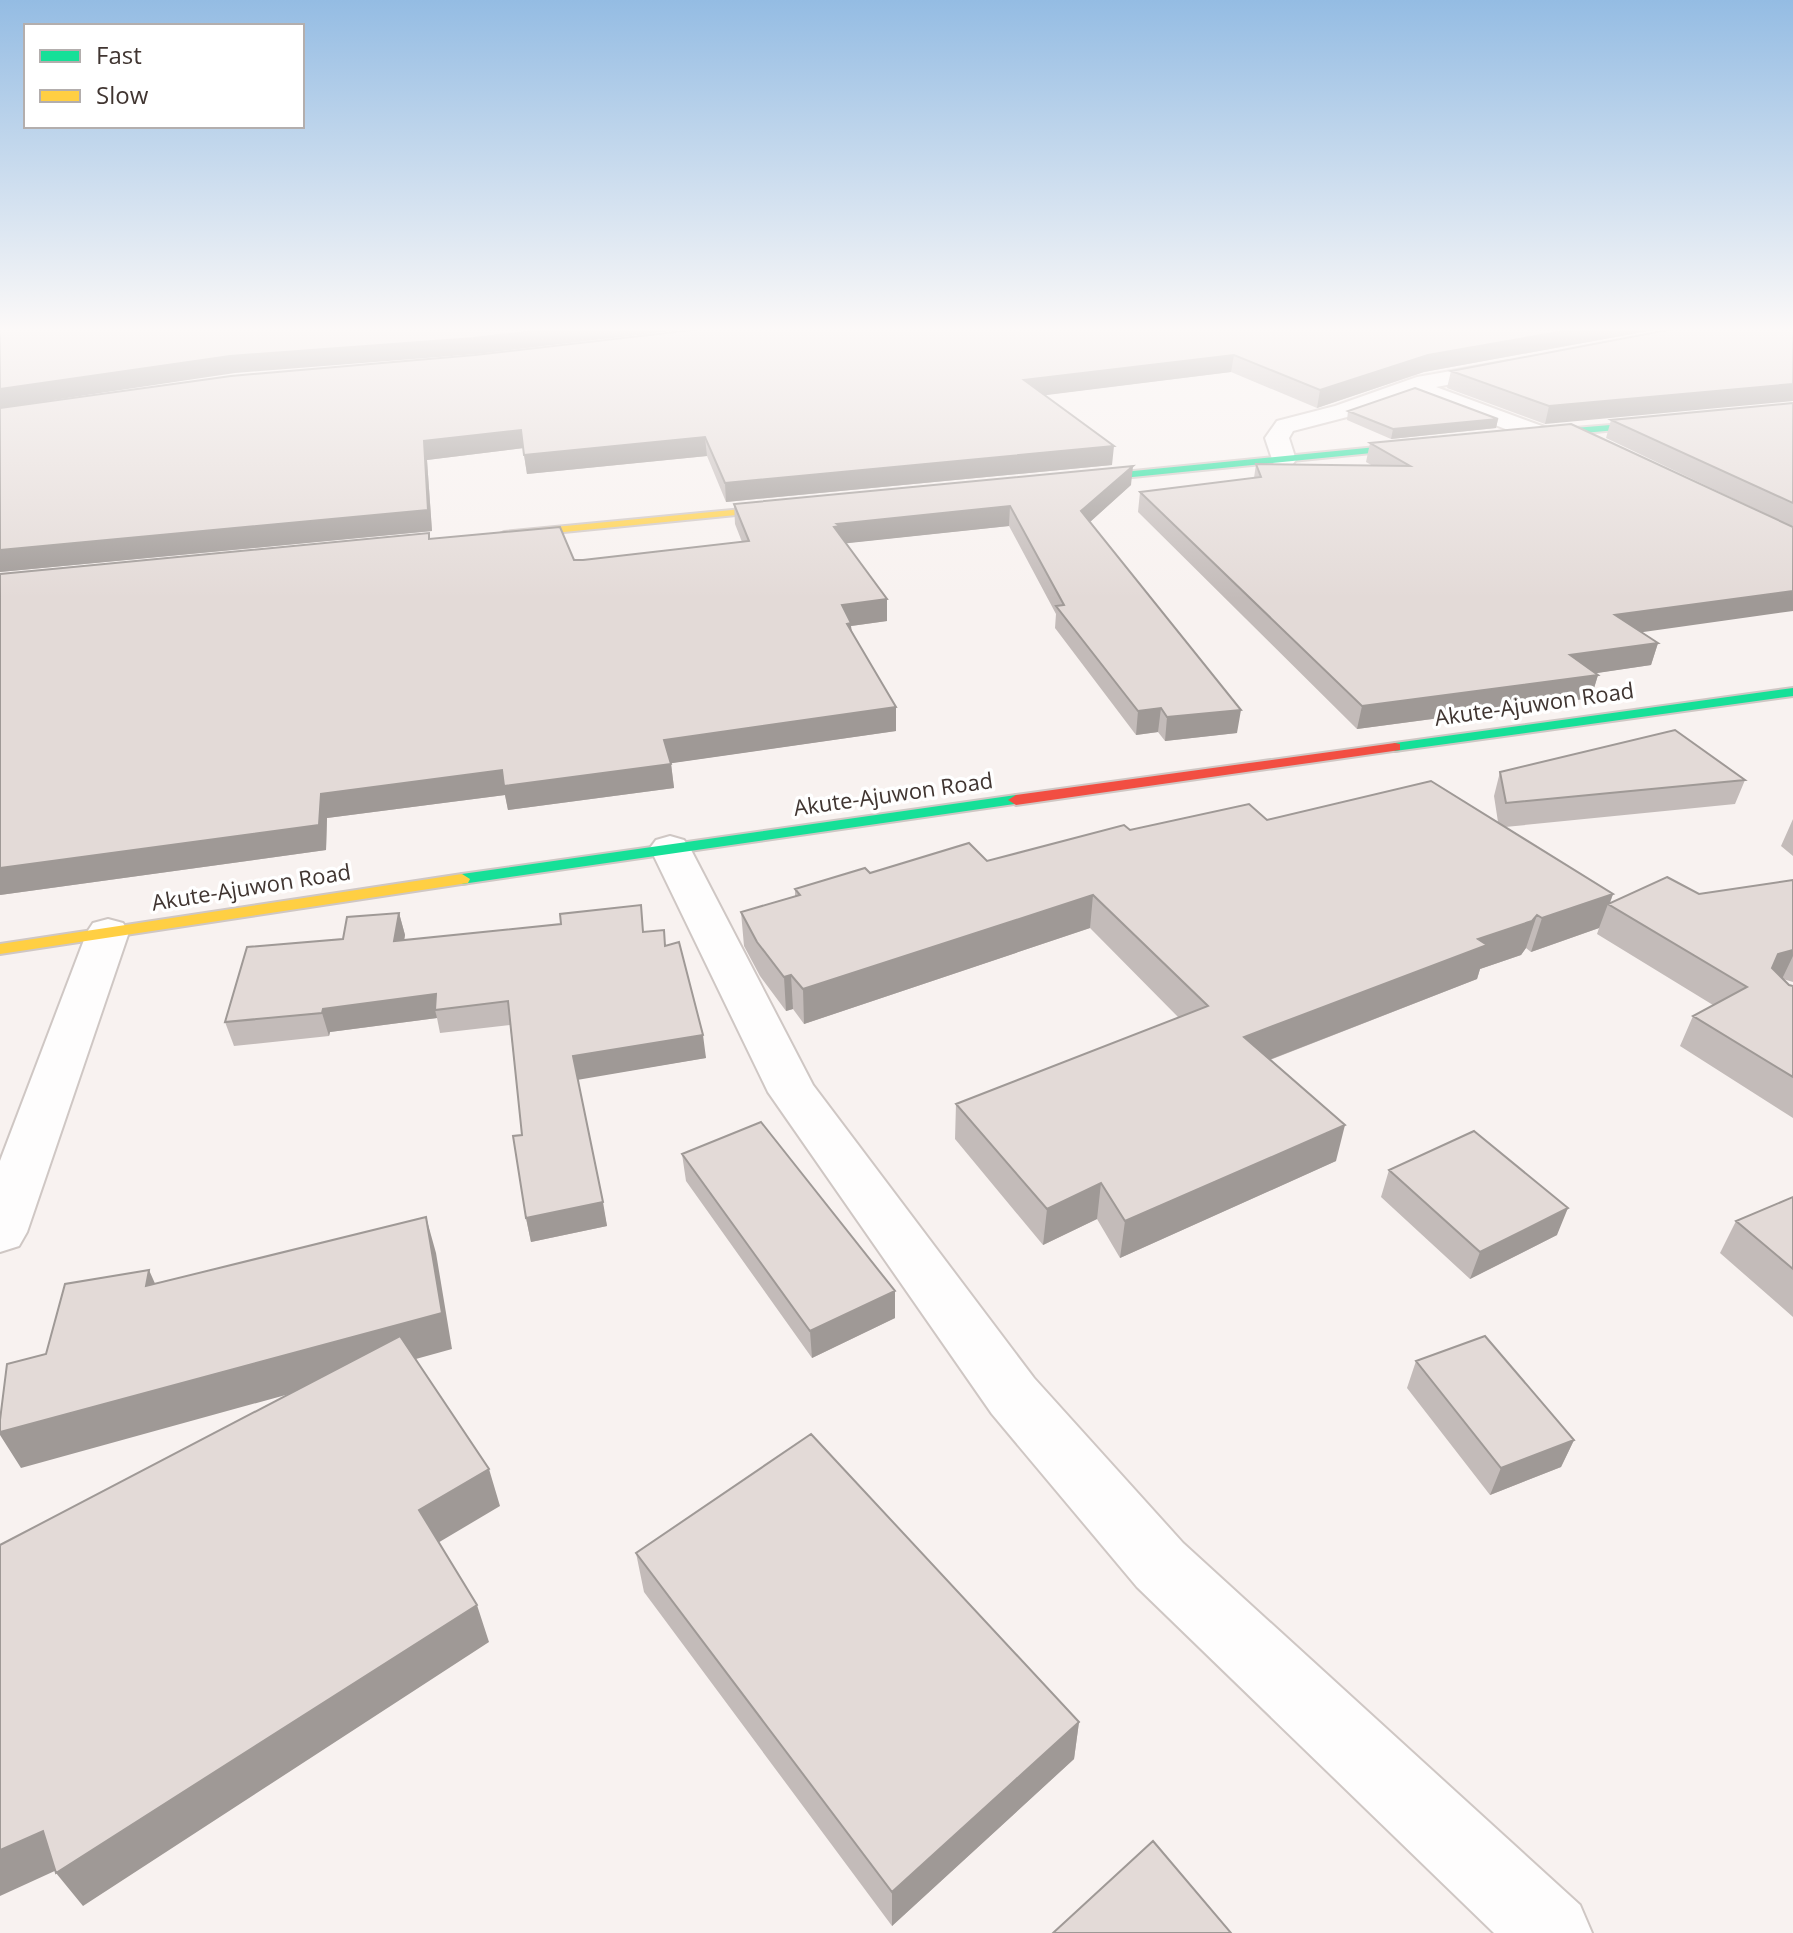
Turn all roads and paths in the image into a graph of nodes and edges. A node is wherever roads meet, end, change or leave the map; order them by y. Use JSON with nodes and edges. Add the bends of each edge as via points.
{"nodes":[{"id":1,"x":1308,"y":419,"type":"edge"},
{"id":2,"x":1502,"y":419,"type":"edge"},
{"id":3,"x":1683,"y":421,"type":"edge"},
{"id":4,"x":1573,"y":433,"type":"junction"},
{"id":5,"x":1541,"y":434,"type":"junction"},
{"id":6,"x":1496,"y":439,"type":"edge"},
{"id":7,"x":1450,"y":443,"type":"edge"},
{"id":8,"x":1616,"y":454,"type":"edge"},
{"id":9,"x":1283,"y":460,"type":"junction"},
{"id":10,"x":1061,"y":481,"type":"edge"},
{"id":11,"x":808,"y":506,"type":"edge"},
{"id":12,"x":491,"y":536,"type":"edge"},
{"id":13,"x":1793,"y":692,"type":"edge"},
{"id":14,"x":670,"y":848,"type":"junction"},
{"id":15,"x":108,"y":932,"type":"junction"},
{"id":16,"x":0,"y":949,"type":"edge"},
{"id":17,"x":0,"y":1232,"type":"edge"},
{"id":18,"x":1552,"y":1933,"type":"edge"}],
"edges":[{"from":1,"to":9,"type":"street","via":[[1277,432]]},
{"from":2,"to":5,"type":"street"},
{"from":3,"to":4,"type":"main road"},
{"from":4,"to":5,"type":"main road"},
{"from":4,"to":8,"type":"street"},
{"from":5,"to":6,"type":"main road"},
{"from":7,"to":9,"type":"main road"},
{"from":9,"to":10,"type":"main road"},
{"from":11,"to":12,"type":"main road"},
{"from":13,"to":14,"type":"main road","name":"Akute-Ajuwon Road"},
{"from":14,"to":15,"type":"main road","name":"Akute-Ajuwon Road"},
{"from":14,"to":18,"type":"street","via":[[792,1092],[1013,1396],[1160,1565]]},
{"from":15,"to":16,"type":"main road","name":"Akute-Ajuwon Road"},
{"from":15,"to":17,"type":"street"}]}
